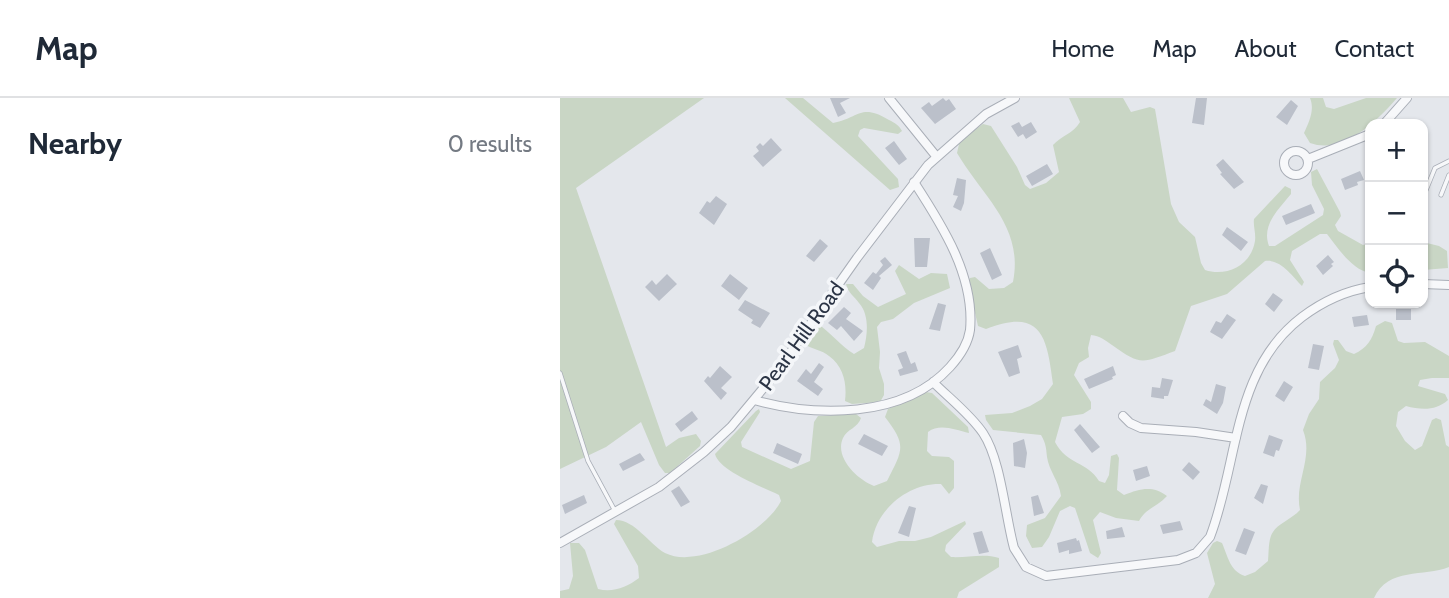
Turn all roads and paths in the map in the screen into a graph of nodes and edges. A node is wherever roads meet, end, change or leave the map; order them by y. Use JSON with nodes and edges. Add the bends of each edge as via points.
{"nodes":[{"id":1,"x":889,"y":98,"type":"edge"},
{"id":2,"x":1015,"y":98,"type":"edge"},
{"id":3,"x":1407,"y":98,"type":"edge"},
{"id":4,"x":1388,"y":119,"type":"edge"},
{"id":5,"x":1365,"y":136,"type":"edge"},
{"id":6,"x":936,"y":156,"type":"junction"},
{"id":7,"x":1308,"y":159,"type":"dead end"},
{"id":8,"x":1449,"y":161,"type":"edge"},
{"id":9,"x":1449,"y":175,"type":"edge"},
{"id":10,"x":914,"y":182,"type":"junction"},
{"id":11,"x":1428,"y":186,"type":"edge"},
{"id":12,"x":1441,"y":195,"type":"dead end"},
{"id":13,"x":1428,"y":284,"type":"edge"},
{"id":14,"x":1449,"y":285,"type":"edge"},
{"id":15,"x":1365,"y":288,"type":"edge"},
{"id":16,"x":560,"y":373,"type":"edge"},
{"id":17,"x":933,"y":382,"type":"junction"},
{"id":18,"x":754,"y":400,"type":"junction"},
{"id":19,"x":1123,"y":416,"type":"dead end"},
{"id":20,"x":1236,"y":438,"type":"junction"},
{"id":21,"x":616,"y":513,"type":"junction"},
{"id":22,"x":560,"y":543,"type":"edge"}],
"edges":[{"from":1,"to":6,"type":"street"},
{"from":2,"to":6,"type":"street","name":"Pearl Hill Road","via":[[986,114]]},
{"from":3,"to":4,"type":"street"},
{"from":5,"to":7,"type":"street"},
{"from":6,"to":10,"type":"street","name":"Pearl Hill Road"},
{"from":8,"to":11,"type":"lane","via":[[1434,170]]},
{"from":9,"to":12,"type":"lane"},
{"from":10,"to":17,"type":"street","via":[[953,246],[969,312],[970,332],[964,349]]},
{"from":10,"to":18,"type":"street","name":"Pearl Hill Road"},
{"from":13,"to":14,"type":"street"},
{"from":15,"to":20,"type":"street","via":[[1317,307],[1275,342],[1253,379]]},
{"from":16,"to":21,"type":"lane","via":[[588,461]]},
{"from":17,"to":18,"type":"street","via":[[895,402],[864,408],[792,409]]},
{"from":17,"to":20,"type":"street","via":[[984,433],[1016,553],[1030,570],[1046,576],[1178,560],[1196,553],[1214,526]]},
{"from":18,"to":21,"type":"street","name":"Pearl Hill Road","via":[[704,452]]},
{"from":19,"to":20,"type":"street","via":[[1141,428]]},
{"from":21,"to":22,"type":"street","name":"Pearl Hill Road"}]}
